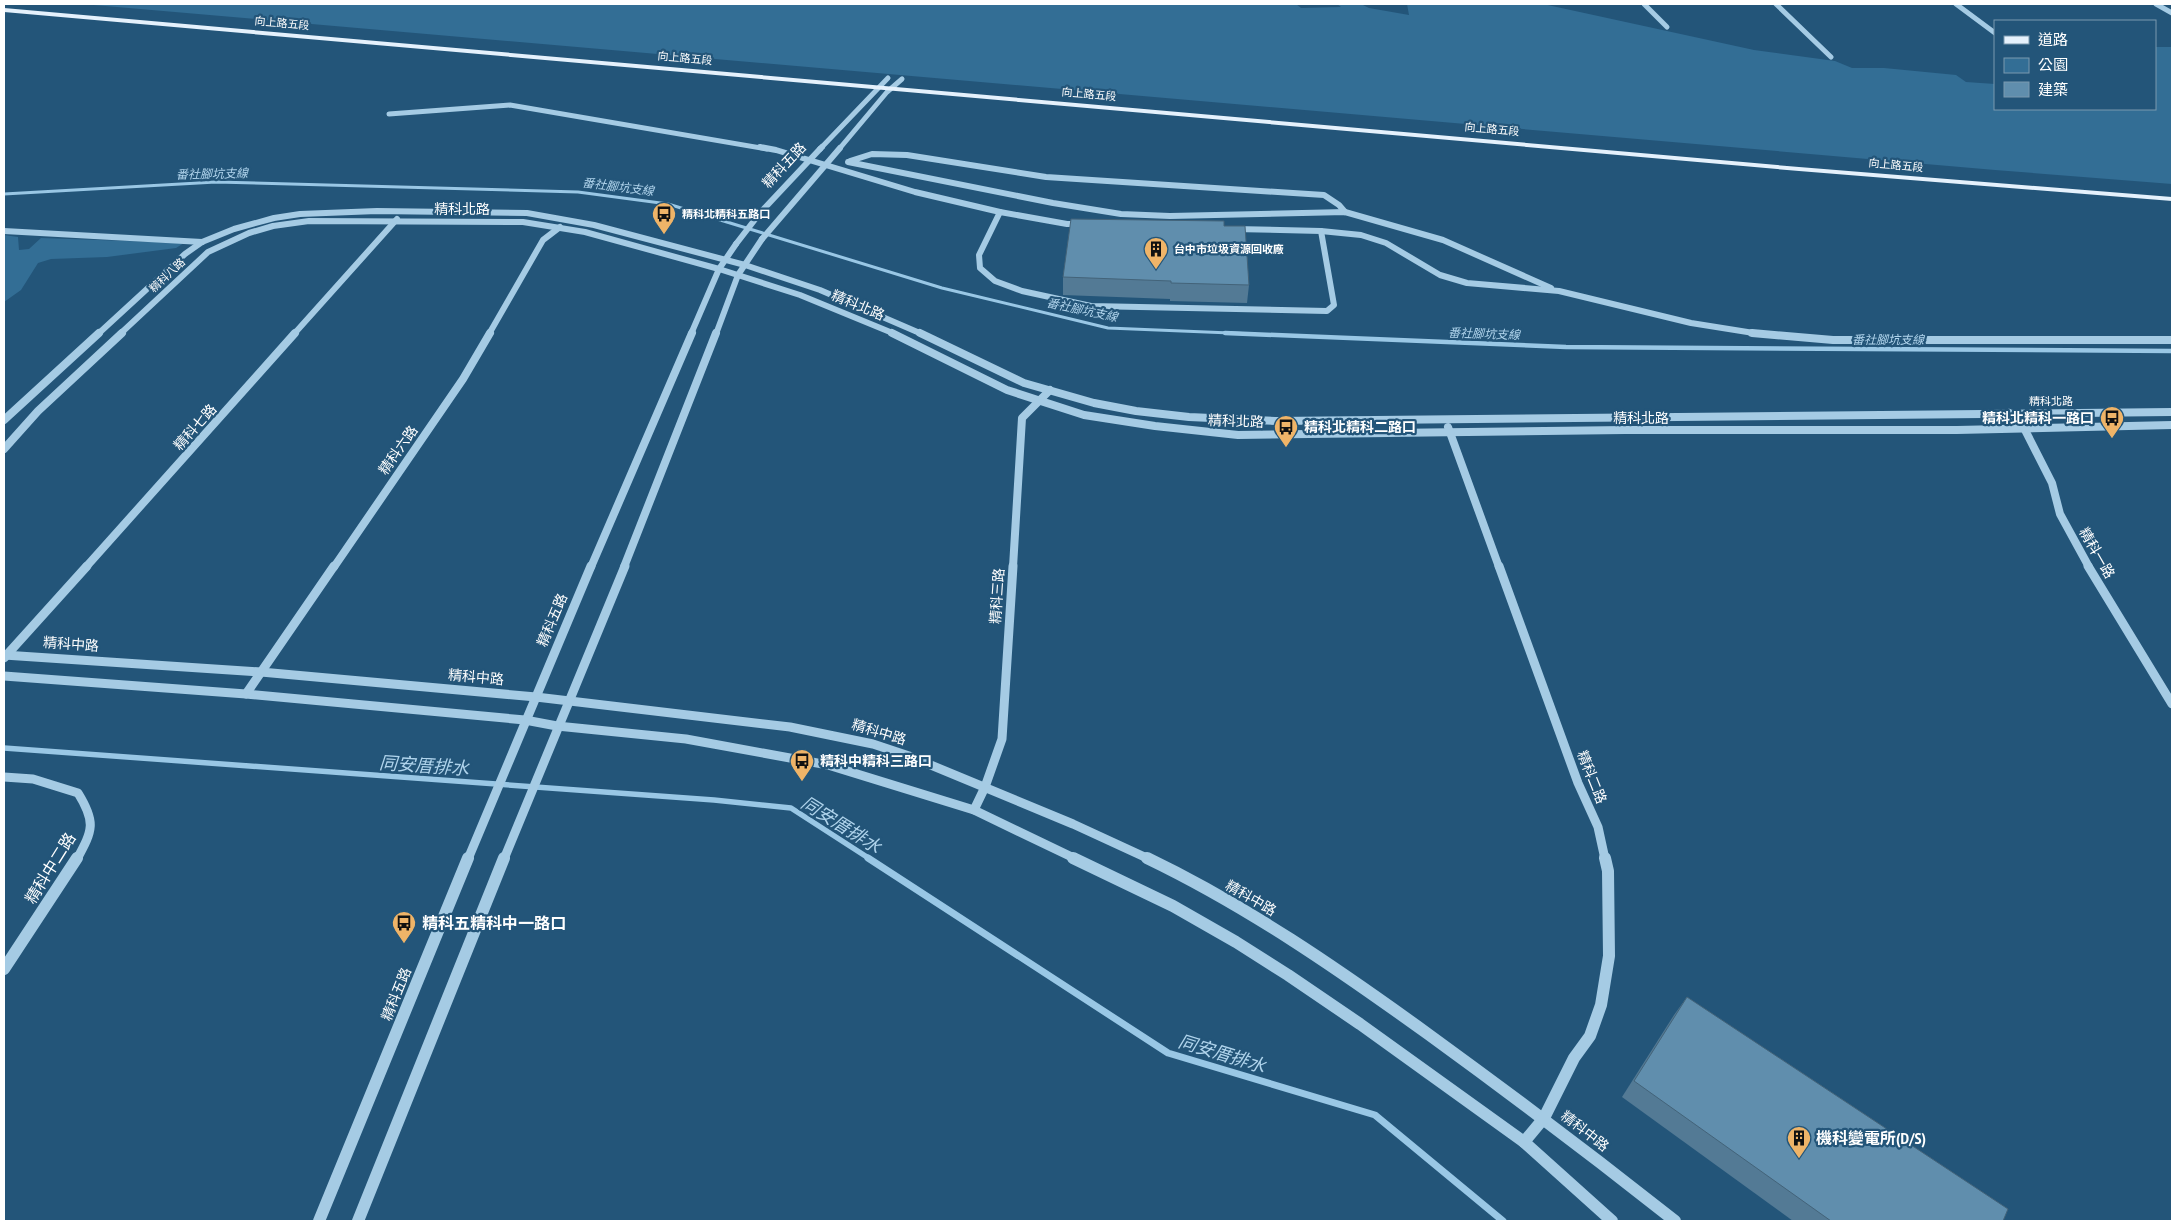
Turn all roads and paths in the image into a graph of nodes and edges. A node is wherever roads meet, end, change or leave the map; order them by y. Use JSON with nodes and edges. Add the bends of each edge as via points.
{"nodes":[{"id":1,"x":4,"y":4,"type":"edge"},
{"id":2,"x":1644,"y":4,"type":"edge"},
{"id":3,"x":1776,"y":4,"type":"edge"},
{"id":4,"x":1956,"y":4,"type":"edge"},
{"id":5,"x":2156,"y":4,"type":"edge"},
{"id":6,"x":4,"y":10,"type":"edge"},
{"id":7,"x":2172,"y":13,"type":"edge"},
{"id":8,"x":1667,"y":27,"type":"dead end"},
{"id":9,"x":1994,"y":32,"type":"edge"},
{"id":10,"x":1831,"y":57,"type":"dead end"},
{"id":11,"x":886,"y":79,"type":"junction"},
{"id":12,"x":901,"y":81,"type":"junction"},
{"id":13,"x":878,"y":87,"type":"junction"},
{"id":14,"x":891,"y":88,"type":"junction"},
{"id":15,"x":389,"y":114,"type":"dead end"},
{"id":16,"x":1370,"y":122,"type":"dead end"},
{"id":17,"x":1460,"y":130,"type":"dead end"},
{"id":18,"x":848,"y":162,"type":"junction"},
{"id":19,"x":842,"y":170,"type":"junction"},
{"id":20,"x":2172,"y":192,"type":"edge"},
{"id":21,"x":2172,"y":199,"type":"edge"},
{"id":22,"x":404,"y":211,"type":"junction"},
{"id":23,"x":1000,"y":212,"type":"junction"},
{"id":24,"x":1345,"y":212,"type":"junction"},
{"id":25,"x":567,"y":220,"type":"junction"},
{"id":26,"x":396,"y":221,"type":"junction"},
{"id":27,"x":1086,"y":224,"type":"edge"},
{"id":28,"x":1223,"y":228,"type":"edge"},
{"id":29,"x":558,"y":229,"type":"junction"},
{"id":30,"x":4,"y":230,"type":"edge"},
{"id":31,"x":1321,"y":231,"type":"junction"},
{"id":32,"x":202,"y":242,"type":"junction"},
{"id":33,"x":724,"y":259,"type":"junction"},
{"id":34,"x":745,"y":266,"type":"junction"},
{"id":35,"x":718,"y":269,"type":"junction"},
{"id":36,"x":738,"y":275,"type":"junction"},
{"id":37,"x":1559,"y":291,"type":"junction"},
{"id":38,"x":2172,"y":340,"type":"edge"},
{"id":39,"x":1050,"y":390,"type":"junction"},
{"id":40,"x":1039,"y":400,"type":"junction"},
{"id":41,"x":2172,"y":412,"type":"edge"},
{"id":42,"x":2009,"y":413,"type":"junction"},
{"id":43,"x":4,"y":420,"type":"edge"},
{"id":44,"x":1447,"y":420,"type":"junction"},
{"id":45,"x":2172,"y":425,"type":"edge"},
{"id":46,"x":2024,"y":428,"type":"junction"},
{"id":47,"x":1450,"y":432,"type":"junction"},
{"id":48,"x":4,"y":449,"type":"edge"},
{"id":49,"x":5,"y":656,"type":"edge"},
{"id":50,"x":261,"y":672,"type":"junction"},
{"id":51,"x":4,"y":676,"type":"edge"},
{"id":52,"x":246,"y":694,"type":"junction"},
{"id":53,"x":536,"y":698,"type":"junction"},
{"id":54,"x":569,"y":703,"type":"junction"},
{"id":55,"x":2172,"y":704,"type":"edge"},
{"id":56,"x":524,"y":720,"type":"junction"},
{"id":57,"x":557,"y":726,"type":"junction"},
{"id":58,"x":4,"y":777,"type":"edge"},
{"id":59,"x":985,"y":787,"type":"junction"},
{"id":60,"x":974,"y":810,"type":"junction"},
{"id":61,"x":4,"y":969,"type":"edge"},
{"id":62,"x":1544,"y":1118,"type":"junction"},
{"id":63,"x":1524,"y":1142,"type":"junction"},
{"id":64,"x":319,"y":1221,"type":"edge"},
{"id":65,"x":358,"y":1221,"type":"edge"},
{"id":66,"x":1612,"y":1221,"type":"edge"},
{"id":67,"x":1675,"y":1221,"type":"edge"}],
"edges":[{"from":1,"to":11,"type":"main road","name":"向上路五段"},
{"from":2,"to":8,"type":"street"},
{"from":3,"to":10,"type":"street"},
{"from":4,"to":9,"type":"street"},
{"from":5,"to":7,"type":"street"},
{"from":6,"to":13,"type":"main road","name":"向上路五段"},
{"from":11,"to":12,"type":"main road","name":"向上路五段"},
{"from":11,"to":13,"type":"street","name":"精科五路"},
{"from":12,"to":14,"type":"street"},
{"from":12,"to":16,"type":"main road","name":"向上路五段"},
{"from":13,"to":14,"type":"main road","name":"向上路五段"},
{"from":13,"to":33,"type":"street","name":"精科五路","bridge":true,"via":[[760,213]]},
{"from":14,"to":21,"type":"main road","name":"向上路五段"},
{"from":14,"to":34,"type":"street","bridge":true,"via":[[762,239]]},
{"from":15,"to":19,"type":"street","via":[[510,105],[776,150]]},
{"from":17,"to":20,"type":"main road","name":"向上路五段","via":[[1947,175]]},
{"from":18,"to":19,"type":"street"},
{"from":18,"to":24,"type":"street","via":[[1121,214]]},
{"from":18,"to":24,"type":"street","via":[[872,154],[907,155],[1046,178],[1306,193],[1324,195]]},
{"from":19,"to":23,"type":"street","via":[[915,192]]},
{"from":22,"to":25,"type":"street","name":"精科北路","via":[[527,213]]},
{"from":22,"to":26,"type":"street","name":"精科七路"},
{"from":22,"to":32,"type":"street","name":"精科八路","via":[[287,216],[234,229]]},
{"from":23,"to":27,"type":"street","via":[[1067,224]]},
{"from":23,"to":31,"type":"street","via":[[979,255],[983,272],[995,281],[1022,291],[1090,306],[1327,311],[1334,305]]},
{"from":24,"to":37,"type":"street","via":[[1443,240]]},
{"from":25,"to":29,"type":"street","name":"精科六路"},
{"from":25,"to":33,"type":"street","name":"精科北路"},
{"from":26,"to":29,"type":"street","name":"精科北路","via":[[523,222]]},
{"from":26,"to":48,"type":"street","name":"精科八路","via":[[285,224],[249,233],[217,247],[200,258],[38,411]]},
{"from":26,"to":49,"type":"street","name":"精科七路"},
{"from":28,"to":31,"type":"street"},
{"from":29,"to":35,"type":"street","name":"精科北路","via":[[585,232]]},
{"from":29,"to":50,"type":"street","name":"精科六路","via":[[543,240],[462,379]]},
{"from":30,"to":32,"type":"street"},
{"from":31,"to":37,"type":"street","via":[[1361,235],[1386,243],[1440,276],[1466,283]]},
{"from":32,"to":43,"type":"street","name":"精科八路"},
{"from":33,"to":34,"type":"street","name":"精科北路"},
{"from":33,"to":35,"type":"street","name":"精科五路"},
{"from":34,"to":36,"type":"street"},
{"from":34,"to":39,"type":"street","name":"精科北路","via":[[872,310],[1024,383]]},
{"from":35,"to":36,"type":"street","name":"精科北路"},
{"from":35,"to":53,"type":"street","name":"精科五路"},
{"from":36,"to":40,"type":"street","name":"精科北路","via":[[830,306],[900,336],[991,383]]},
{"from":36,"to":54,"type":"street"},
{"from":37,"to":38,"type":"street","via":[[1691,323],[1759,334],[1832,340]]},
{"from":39,"to":40,"type":"street","name":"精科三路"},
{"from":39,"to":44,"type":"street","name":"精科北路","via":[[1102,405],[1189,417],[1275,421]]},
{"from":40,"to":47,"type":"street","name":"精科北路","via":[[1084,415],[1199,432],[1238,435]]},
{"from":40,"to":59,"type":"street","name":"精科三路","via":[[1022,418],[1002,739]]},
{"from":41,"to":42,"type":"street","name":"精科北路"},
{"from":42,"to":44,"type":"street","name":"精科北路"},
{"from":42,"to":46,"type":"street","name":"精科一路"},
{"from":44,"to":47,"type":"street","name":"精科二路"},
{"from":45,"to":46,"type":"street","name":"精科北路"},
{"from":46,"to":47,"type":"street","name":"精科北路"},
{"from":46,"to":55,"type":"street","name":"精科一路","via":[[2052,483],[2060,514],[2077,548]]},
{"from":47,"to":62,"type":"street","name":"精科二路","via":[[1578,783],[1598,827],[1608,871],[1609,956],[1601,1005],[1590,1036],[1574,1058]]},
{"from":49,"to":50,"type":"street","name":"精科中路"},
{"from":50,"to":52,"type":"street","name":"精科六路"},
{"from":50,"to":53,"type":"street","name":"精科中路"},
{"from":51,"to":52,"type":"street"},
{"from":52,"to":56,"type":"street"},
{"from":53,"to":54,"type":"street","name":"精科中路"},
{"from":53,"to":56,"type":"street","name":"精科五路"},
{"from":54,"to":57,"type":"street"},
{"from":54,"to":59,"type":"street","name":"精科中路","via":[[755,721],[818,731],[876,745]]},
{"from":56,"to":57,"type":"street"},
{"from":56,"to":64,"type":"street","name":"精科五路"},
{"from":57,"to":60,"type":"street","via":[[686,738],[828,765]]},
{"from":57,"to":65,"type":"street"},
{"from":58,"to":61,"type":"street","name":"精科中二路","via":[[33,779],[78,794],[90,812],[89,837]]},
{"from":59,"to":60,"type":"street","name":"精科三路"},
{"from":59,"to":62,"type":"street","name":"精科中路","via":[[1099,836],[1235,905],[1388,1005]]},
{"from":60,"to":63,"type":"street","via":[[1173,906],[1236,942],[1360,1024]]},
{"from":62,"to":63,"type":"street","name":"精科二路"},
{"from":62,"to":67,"type":"street","name":"精科中路"},
{"from":63,"to":66,"type":"street"}]}
